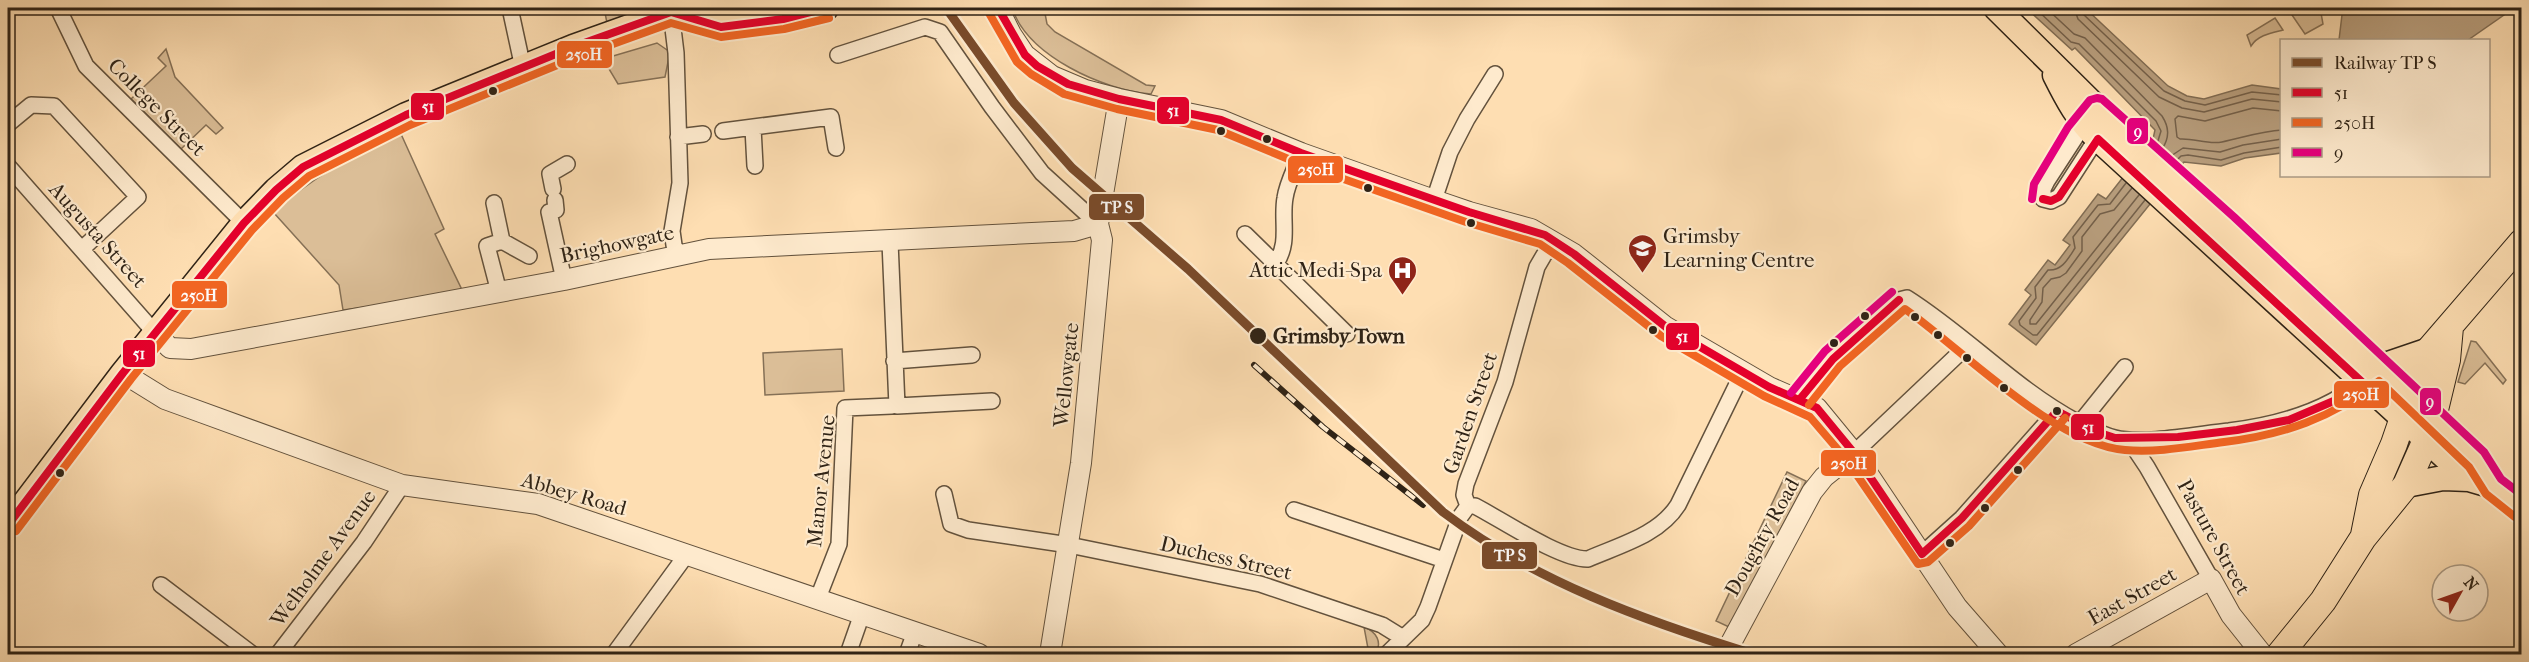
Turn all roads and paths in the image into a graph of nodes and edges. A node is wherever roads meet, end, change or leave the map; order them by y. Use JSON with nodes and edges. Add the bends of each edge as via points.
{"nodes":[{"id":1,"x":58,"y":8,"type":"edge"},
{"id":2,"x":510,"y":8,"type":"edge"},
{"id":3,"x":826,"y":8,"type":"edge"},
{"id":4,"x":998,"y":8,"type":"edge"},
{"id":5,"x":1996,"y":8,"type":"edge"},
{"id":6,"x":672,"y":9,"type":"edge"},
{"id":7,"x":838,"y":55,"type":"dead end"},
{"id":8,"x":523,"y":68,"type":"junction"},
{"id":9,"x":1495,"y":74,"type":"dead end"},
{"id":10,"x":1119,"y":99,"type":"junction"},
{"id":11,"x":8,"y":124,"type":"edge"},
{"id":12,"x":753,"y":128,"type":"junction"},
{"id":13,"x":723,"y":131,"type":"dead end"},
{"id":14,"x":703,"y":134,"type":"dead end"},
{"id":15,"x":678,"y":137,"type":"junction"},
{"id":16,"x":836,"y":148,"type":"dead end"},
{"id":17,"x":1301,"y":153,"type":"junction"},
{"id":18,"x":567,"y":164,"type":"dead end"},
{"id":19,"x":8,"y":166,"type":"edge"},
{"id":20,"x":755,"y":166,"type":"dead end"},
{"id":21,"x":1438,"y":202,"type":"junction"},
{"id":22,"x":494,"y":203,"type":"dead end"},
{"id":23,"x":244,"y":223,"type":"junction"},
{"id":24,"x":1098,"y":224,"type":"junction"},
{"id":25,"x":1245,"y":234,"type":"dead end"},
{"id":26,"x":502,"y":241,"type":"junction"},
{"id":27,"x":890,"y":242,"type":"junction"},
{"id":28,"x":1556,"y":242,"type":"junction"},
{"id":29,"x":2522,"y":242,"type":"edge"},
{"id":30,"x":82,"y":249,"type":"junction"},
{"id":31,"x":529,"y":256,"type":"dead end"},
{"id":32,"x":679,"y":256,"type":"junction"},
{"id":33,"x":1276,"y":262,"type":"junction"},
{"id":34,"x":564,"y":280,"type":"junction"},
{"id":35,"x":499,"y":292,"type":"junction"},
{"id":36,"x":2450,"y":327,"type":"junction"},
{"id":37,"x":156,"y":334,"type":"junction"},
{"id":38,"x":1347,"y":334,"type":"dead end"},
{"id":39,"x":1968,"y":345,"type":"junction"},
{"id":40,"x":2429,"y":350,"type":"junction"},
{"id":41,"x":972,"y":355,"type":"dead end"},
{"id":42,"x":894,"y":361,"type":"junction"},
{"id":43,"x":2125,"y":367,"type":"dead end"},
{"id":44,"x":1743,"y":372,"type":"junction"},
{"id":45,"x":123,"y":373,"type":"junction"},
{"id":46,"x":2371,"y":375,"type":"junction"},
{"id":47,"x":1800,"y":399,"type":"junction"},
{"id":48,"x":992,"y":401,"type":"dead end"},
{"id":49,"x":892,"y":406,"type":"dead end"},
{"id":50,"x":2406,"y":407,"type":"junction"},
{"id":51,"x":2057,"y":411,"type":"junction"},
{"id":52,"x":2080,"y":423,"type":"junction"},
{"id":53,"x":2429,"y":429,"type":"junction"},
{"id":54,"x":2129,"y":440,"type":"junction"},
{"id":55,"x":1854,"y":453,"type":"junction"},
{"id":56,"x":2469,"y":479,"type":"junction"},
{"id":57,"x":402,"y":485,"type":"junction"},
{"id":58,"x":2406,"y":485,"type":"junction"},
{"id":59,"x":2493,"y":486,"type":"junction"},
{"id":60,"x":944,"y":495,"type":"dead end"},
{"id":61,"x":1468,"y":506,"type":"junction"},
{"id":62,"x":1294,"y":510,"type":"dead end"},
{"id":63,"x":2522,"y":510,"type":"edge"},
{"id":64,"x":8,"y":525,"type":"edge"},
{"id":65,"x":2363,"y":538,"type":"junction"},
{"id":66,"x":1069,"y":545,"type":"junction"},
{"id":67,"x":1923,"y":554,"type":"junction"},
{"id":68,"x":687,"y":555,"type":"junction"},
{"id":69,"x":1444,"y":560,"type":"junction"},
{"id":70,"x":2211,"y":579,"type":"junction"},
{"id":71,"x":161,"y":585,"type":"dead end"},
{"id":72,"x":818,"y":598,"type":"junction"},
{"id":73,"x":862,"y":614,"type":"junction"},
{"id":74,"x":915,"y":632,"type":"junction"},
{"id":75,"x":1403,"y":638,"type":"junction"},
{"id":76,"x":2266,"y":652,"type":"edge"},
{"id":77,"x":252,"y":654,"type":"edge"},
{"id":78,"x":278,"y":654,"type":"edge"},
{"id":79,"x":615,"y":654,"type":"edge"},
{"id":80,"x":848,"y":654,"type":"edge"},
{"id":81,"x":907,"y":654,"type":"edge"},
{"id":82,"x":979,"y":654,"type":"edge"},
{"id":83,"x":1050,"y":654,"type":"edge"},
{"id":84,"x":1387,"y":654,"type":"edge"},
{"id":85,"x":1725,"y":654,"type":"edge"},
{"id":86,"x":1998,"y":654,"type":"edge"},
{"id":87,"x":2076,"y":654,"type":"edge"}],
"edges":[{"from":1,"to":23,"type":"street","name":"College Street","via":[[86,66]]},
{"from":2,"to":8,"type":"street"},
{"from":3,"to":6,"type":"main road","via":[[783,19],[721,27]]},
{"from":4,"to":10,"type":"street","via":[[1018,45],[1037,66],[1068,84]]},
{"from":5,"to":46,"type":"main road","via":[[2048,59],[2098,123]]},
{"from":6,"to":8,"type":"main road"},
{"from":6,"to":15,"type":"street"},
{"from":7,"to":24,"type":"street","via":[[926,27],[940,32],[1042,173]]},
{"from":8,"to":23,"type":"main road","via":[[406,115],[303,167]]},
{"from":9,"to":21,"type":"street","via":[[1450,152]]},
{"from":10,"to":17,"type":"street","via":[[1221,120]]},
{"from":10,"to":24,"type":"street","name":"Wellowgate"},
{"from":11,"to":30,"type":"street","via":[[31,105],[54,106],[138,197]]},
{"from":12,"to":13,"type":"street"},
{"from":12,"to":16,"type":"street","via":[[831,117]]},
{"from":12,"to":20,"type":"street"},
{"from":14,"to":15,"type":"street"},
{"from":15,"to":32,"type":"street","via":[[680,183],[672,231]]},
{"from":17,"to":21,"type":"street"},
{"from":17,"to":33,"type":"street","via":[[1285,195],[1285,241]]},
{"from":18,"to":34,"type":"street","via":[[550,174],[556,210],[549,212]]},
{"from":19,"to":30,"type":"street","name":"Augusta Street"},
{"from":21,"to":28,"type":"street","via":[[1531,229]]},
{"from":22,"to":26,"type":"street"},
{"from":23,"to":37,"type":"main road"},
{"from":24,"to":27,"type":"street","name":"Brighowgate","via":[[1074,231]]},
{"from":24,"to":66,"type":"street","name":"Wellowgate","via":[[1102,240],[1091,376]]},
{"from":25,"to":33,"type":"street"},
{"from":26,"to":31,"type":"street"},
{"from":26,"to":35,"type":"street","via":[[487,246]]},
{"from":27,"to":32,"type":"street","name":"Brighowgate","via":[[709,249]]},
{"from":27,"to":42,"type":"street"},
{"from":28,"to":44,"type":"street","via":[[1666,327]]},
{"from":28,"to":61,"type":"street","name":"Garden Street","via":[[1537,267],[1505,382],[1466,484]]},
{"from":29,"to":36,"type":"highway"},
{"from":30,"to":37,"type":"street","name":"Augusta Street"},
{"from":32,"to":34,"type":"street","name":"Brighowgate"},
{"from":33,"to":38,"type":"street"},
{"from":34,"to":35,"type":"street","name":"Brighowgate"},
{"from":35,"to":37,"type":"street","name":"Brighowgate","via":[[191,349],[170,348]]},
{"from":36,"to":40,"type":"highway"},
{"from":36,"to":53,"type":"highway","via":[[2447,360]]},
{"from":37,"to":45,"type":"main road"},
{"from":39,"to":47,"type":"street","via":[[1908,298],[1899,300],[1824,368]]},
{"from":39,"to":51,"type":"street"},
{"from":39,"to":55,"type":"street"},
{"from":40,"to":46,"type":"main road"},
{"from":40,"to":50,"type":"highway"},
{"from":41,"to":42,"type":"street"},
{"from":42,"to":48,"type":"street","via":[[897,406]]},
{"from":43,"to":52,"type":"street"},
{"from":44,"to":47,"type":"street"},
{"from":44,"to":61,"type":"street","via":[[1678,505],[1652,531],[1580,559]]},
{"from":45,"to":57,"type":"street","name":"Abbey Road","via":[[165,399]]},
{"from":45,"to":64,"type":"main road"},
{"from":46,"to":50,"type":"main road"},
{"from":46,"to":54,"type":"street","via":[[2336,400],[2289,420],[2188,436]]},
{"from":47,"to":55,"type":"street","via":[[1817,408]]},
{"from":49,"to":72,"type":"street","name":"Manor Avenue","via":[[845,408],[839,544]]},
{"from":50,"to":53,"type":"main road"},
{"from":50,"to":65,"type":"highway","via":[[2372,495]]},
{"from":51,"to":52,"type":"street"},
{"from":51,"to":67,"type":"street","via":[[1962,518]]},
{"from":52,"to":54,"type":"street"},
{"from":53,"to":56,"type":"main road"},
{"from":53,"to":58,"type":"highway"},
{"from":53,"to":59,"type":"main road","via":[[2477,459]]},
{"from":54,"to":70,"type":"street","name":"Pasture Street"},
{"from":55,"to":67,"type":"street"},
{"from":55,"to":85,"type":"street","name":"Doughty Road","via":[[1812,492]]},
{"from":56,"to":58,"type":"main road","via":[[2443,478]]},
{"from":56,"to":59,"type":"main road"},
{"from":57,"to":68,"type":"street","name":"Abbey Road","via":[[538,504]]},
{"from":57,"to":78,"type":"street","name":"Welholme Avenue","via":[[364,542]]},
{"from":58,"to":65,"type":"highway"},
{"from":59,"to":63,"type":"main road"},
{"from":60,"to":66,"type":"street","name":"Duchess Street","via":[[951,524]]},
{"from":61,"to":69,"type":"street","name":"Garden Street"},
{"from":62,"to":69,"type":"street"},
{"from":65,"to":76,"type":"highway","via":[[2323,601]]},
{"from":66,"to":75,"type":"street","name":"Duchess Street","via":[[1260,584],[1382,625]]},
{"from":66,"to":83,"type":"street","name":"Wellowgate"},
{"from":67,"to":86,"type":"street","via":[[1957,607]]},
{"from":68,"to":72,"type":"street","name":"Abbey Road"},
{"from":68,"to":79,"type":"street"},
{"from":69,"to":75,"type":"street","name":"Garden Street","via":[[1422,620]]},
{"from":70,"to":76,"type":"street","name":"Pasture Street","via":[[2231,615]]},
{"from":70,"to":87,"type":"street","name":"East Street"},
{"from":71,"to":77,"type":"street"},
{"from":72,"to":73,"type":"street","name":"Abbey Road"},
{"from":73,"to":74,"type":"street","name":"Abbey Road"},
{"from":73,"to":80,"type":"street"},
{"from":74,"to":81,"type":"street"},
{"from":74,"to":82,"type":"street","name":"Abbey Road"},
{"from":75,"to":84,"type":"street","name":"Garden Street"}]}
